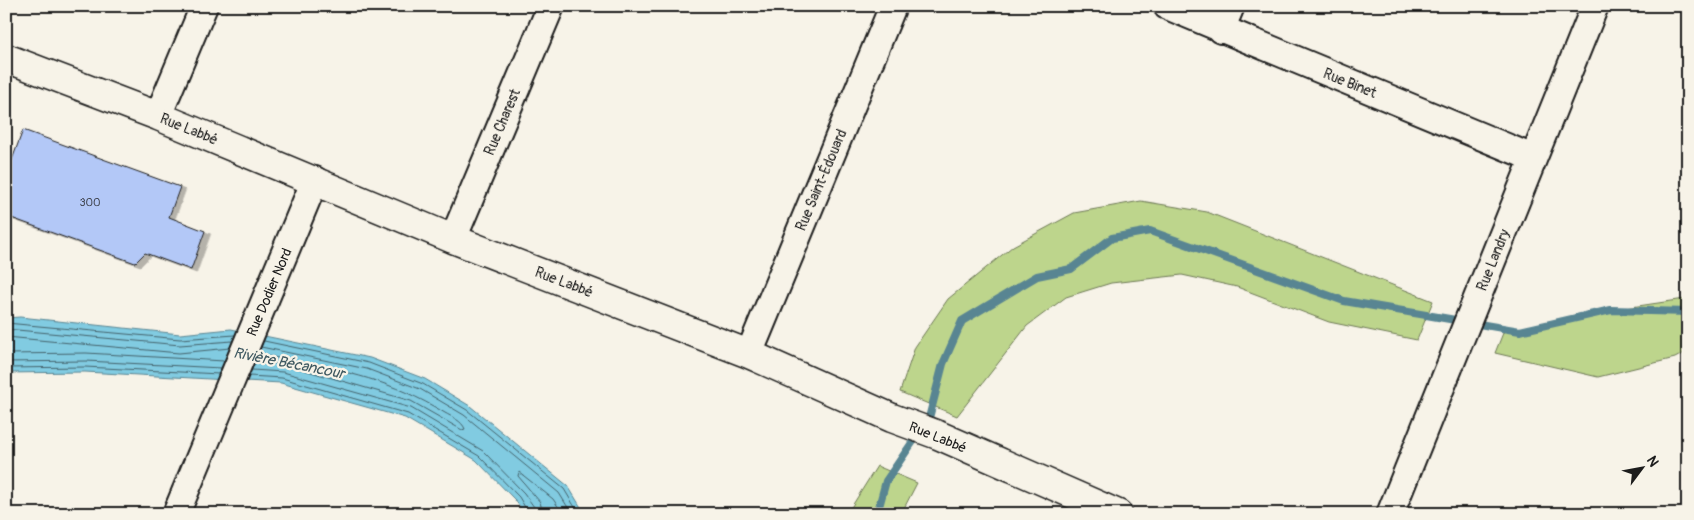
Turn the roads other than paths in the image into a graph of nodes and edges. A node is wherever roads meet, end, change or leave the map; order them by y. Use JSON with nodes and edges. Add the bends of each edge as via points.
{"nodes":[{"id":1,"x":204,"y":6,"type":"edge"},
{"id":2,"x":551,"y":6,"type":"edge"},
{"id":3,"x":894,"y":6,"type":"edge"},
{"id":4,"x":1167,"y":6,"type":"edge"},
{"id":5,"x":1231,"y":6,"type":"edge"},
{"id":6,"x":1595,"y":6,"type":"edge"},
{"id":7,"x":1221,"y":30,"type":"junction"},
{"id":8,"x":6,"y":58,"type":"edge"},
{"id":9,"x":158,"y":116,"type":"junction"},
{"id":10,"x":1533,"y":158,"type":"junction"},
{"id":11,"x":315,"y":180,"type":"junction"},
{"id":12,"x":453,"y":238,"type":"junction"},
{"id":13,"x":748,"y":354,"type":"junction"},
{"id":14,"x":1104,"y":511,"type":"edge"},
{"id":15,"x":176,"y":514,"type":"edge"},
{"id":16,"x":1390,"y":514,"type":"edge"}],
"edges":[{"from":1,"to":9,"type":"street"},
{"from":2,"to":12,"type":"street","name":"Rue Charest"},
{"from":3,"to":13,"type":"street","name":"Rue Saint-Édouard"},
{"from":4,"to":7,"type":"street","name":"Rue Binet"},
{"from":5,"to":7,"type":"street"},
{"from":6,"to":10,"type":"street","name":"Rue Landry"},
{"from":7,"to":10,"type":"street","name":"Rue Binet"},
{"from":8,"to":9,"type":"street","name":"Rue Labbé"},
{"from":9,"to":11,"type":"street","name":"Rue Labbé"},
{"from":10,"to":16,"type":"street","name":"Rue Landry"},
{"from":11,"to":12,"type":"street","name":"Rue Labbé"},
{"from":11,"to":15,"type":"street","name":"Rue Dodier Nord"},
{"from":12,"to":13,"type":"street","name":"Rue Labbé"},
{"from":13,"to":14,"type":"street","name":"Rue Labbé","via":[[938,435]]}]}
